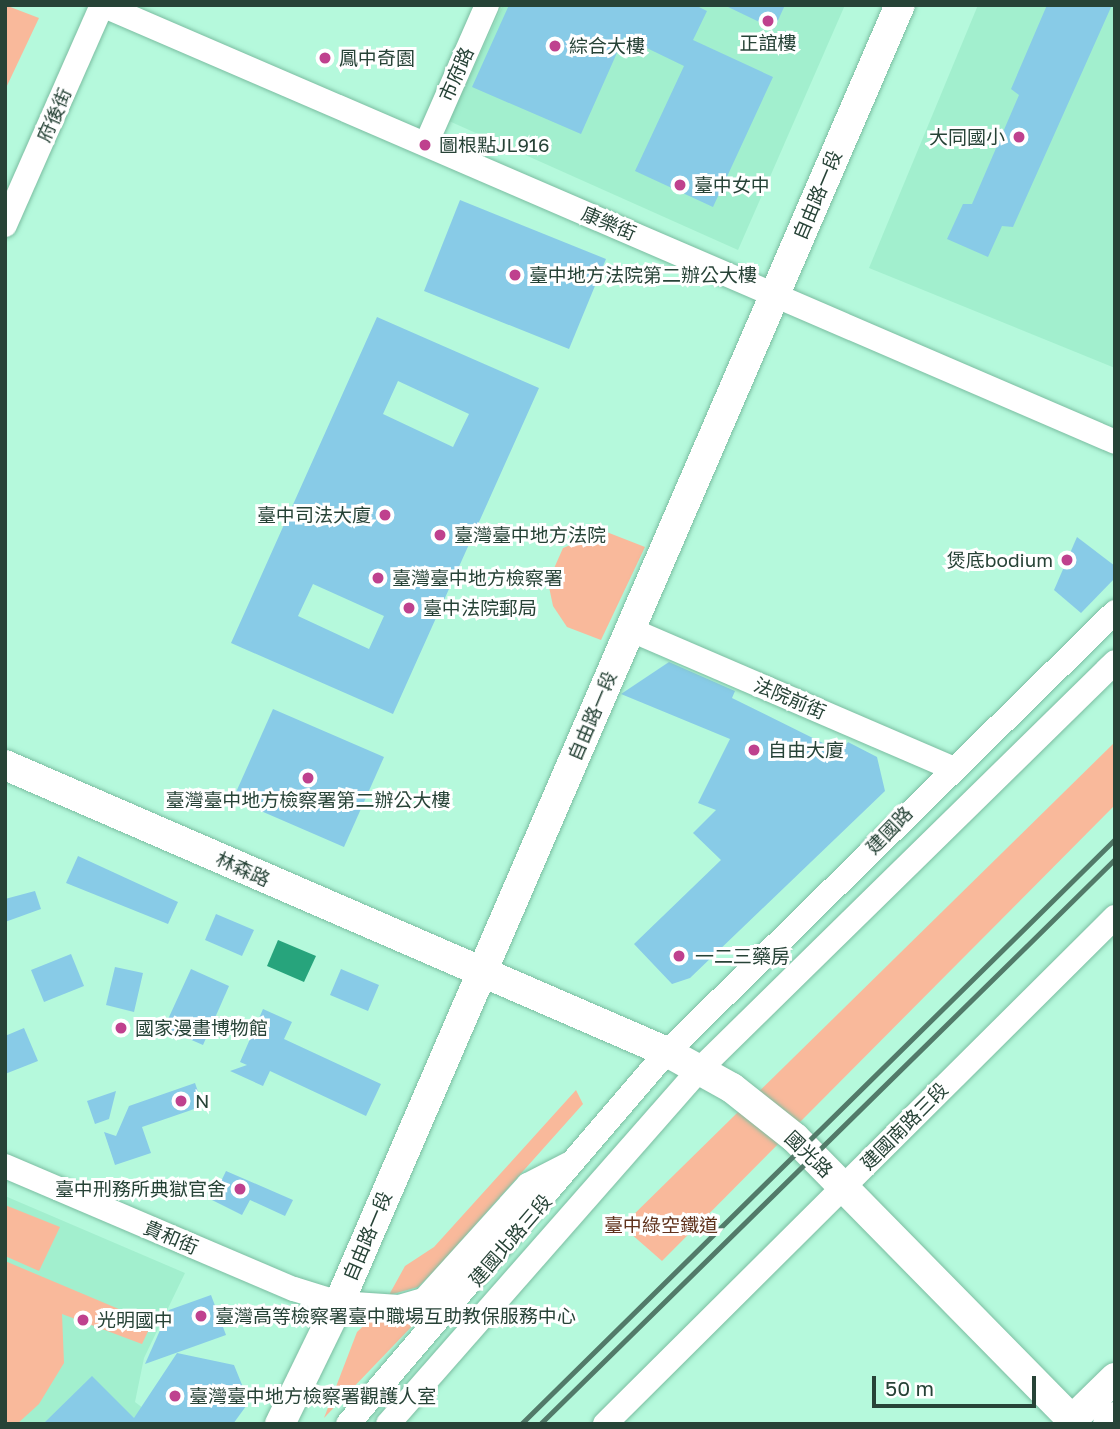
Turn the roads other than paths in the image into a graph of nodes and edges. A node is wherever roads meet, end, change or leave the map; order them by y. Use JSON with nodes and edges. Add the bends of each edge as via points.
{"nodes":[{"id":1,"x":102,"y":5,"type":"edge"},
{"id":2,"x":487,"y":5,"type":"edge"},
{"id":3,"x":900,"y":5,"type":"edge"},
{"id":4,"x":426,"y":144,"type":"junction"},
{"id":5,"x":5,"y":225,"type":"edge"},
{"id":6,"x":774,"y":295,"type":"junction"},
{"id":7,"x":1115,"y":442,"type":"edge"},
{"id":8,"x":1115,"y":612,"type":"edge"},
{"id":9,"x":629,"y":629,"type":"junction"},
{"id":10,"x":1115,"y":662,"type":"edge"},
{"id":11,"x":5,"y":765,"type":"edge"},
{"id":12,"x":950,"y":767,"type":"junction"},
{"id":13,"x":1113,"y":923,"type":"edge"},
{"id":14,"x":479,"y":974,"type":"junction"},
{"id":15,"x":667,"y":1052,"type":"junction"},
{"id":16,"x":700,"y":1069,"type":"junction"},
{"id":17,"x":582,"y":1158,"type":"junction"},
{"id":18,"x":5,"y":1166,"type":"edge"},
{"id":19,"x":843,"y":1187,"type":"junction"},
{"id":20,"x":339,"y":1303,"type":"junction"},
{"id":21,"x":1115,"y":1378,"type":"edge"},
{"id":22,"x":1115,"y":1417,"type":"edge"},
{"id":23,"x":1072,"y":1423,"type":"edge"},
{"id":24,"x":280,"y":1424,"type":"edge"},
{"id":25,"x":348,"y":1424,"type":"edge"},
{"id":26,"x":388,"y":1424,"type":"edge"},
{"id":27,"x":605,"y":1424,"type":"edge"},
{"id":28,"x":1108,"y":1424,"type":"edge"}],
"edges":[{"from":1,"to":4,"type":"street","name":"康樂街"},
{"from":1,"to":5,"type":"street","name":"府後街"},
{"from":2,"to":4,"type":"street","name":"市府路"},
{"from":3,"to":6,"type":"main road","name":"自由路一段"},
{"from":4,"to":6,"type":"street","name":"康樂街"},
{"from":6,"to":7,"type":"street","name":"康樂街"},
{"from":6,"to":9,"type":"main road","name":"自由路一段"},
{"from":8,"to":12,"type":"street","name":"建國路"},
{"from":9,"to":12,"type":"street","name":"法院前街"},
{"from":9,"to":14,"type":"main road","name":"自由路一段"},
{"from":10,"to":16,"type":"street","name":"建國路"},
{"from":11,"to":14,"type":"main road","name":"林森路"},
{"from":12,"to":15,"type":"street","name":"建國路"},
{"from":13,"to":19,"type":"street","name":"建國南路三段"},
{"from":14,"to":15,"type":"main road","name":"國光路"},
{"from":14,"to":20,"type":"main road","name":"自由路一段"},
{"from":15,"to":16,"type":"main road","name":"國光路"},
{"from":15,"to":17,"type":"street","name":"建國北路三段"},
{"from":16,"to":19,"type":"main road","name":"國光路","via":[[795,1138]]},
{"from":16,"to":26,"type":"street","name":"建國北路三段"},
{"from":17,"to":20,"type":"street","name":"貴和街","via":[[528,1185],[424,1300],[399,1307]]},
{"from":17,"to":25,"type":"street","name":"建國北路三段"},
{"from":18,"to":20,"type":"street","name":"貴和街"},
{"from":19,"to":23,"type":"main road","name":"國光路"},
{"from":19,"to":27,"type":"street","name":"建國南路三段"},
{"from":20,"to":24,"type":"main road","name":"自由路一段"},
{"from":21,"to":23,"type":"main road"},
{"from":22,"to":28,"type":"main road"}]}
